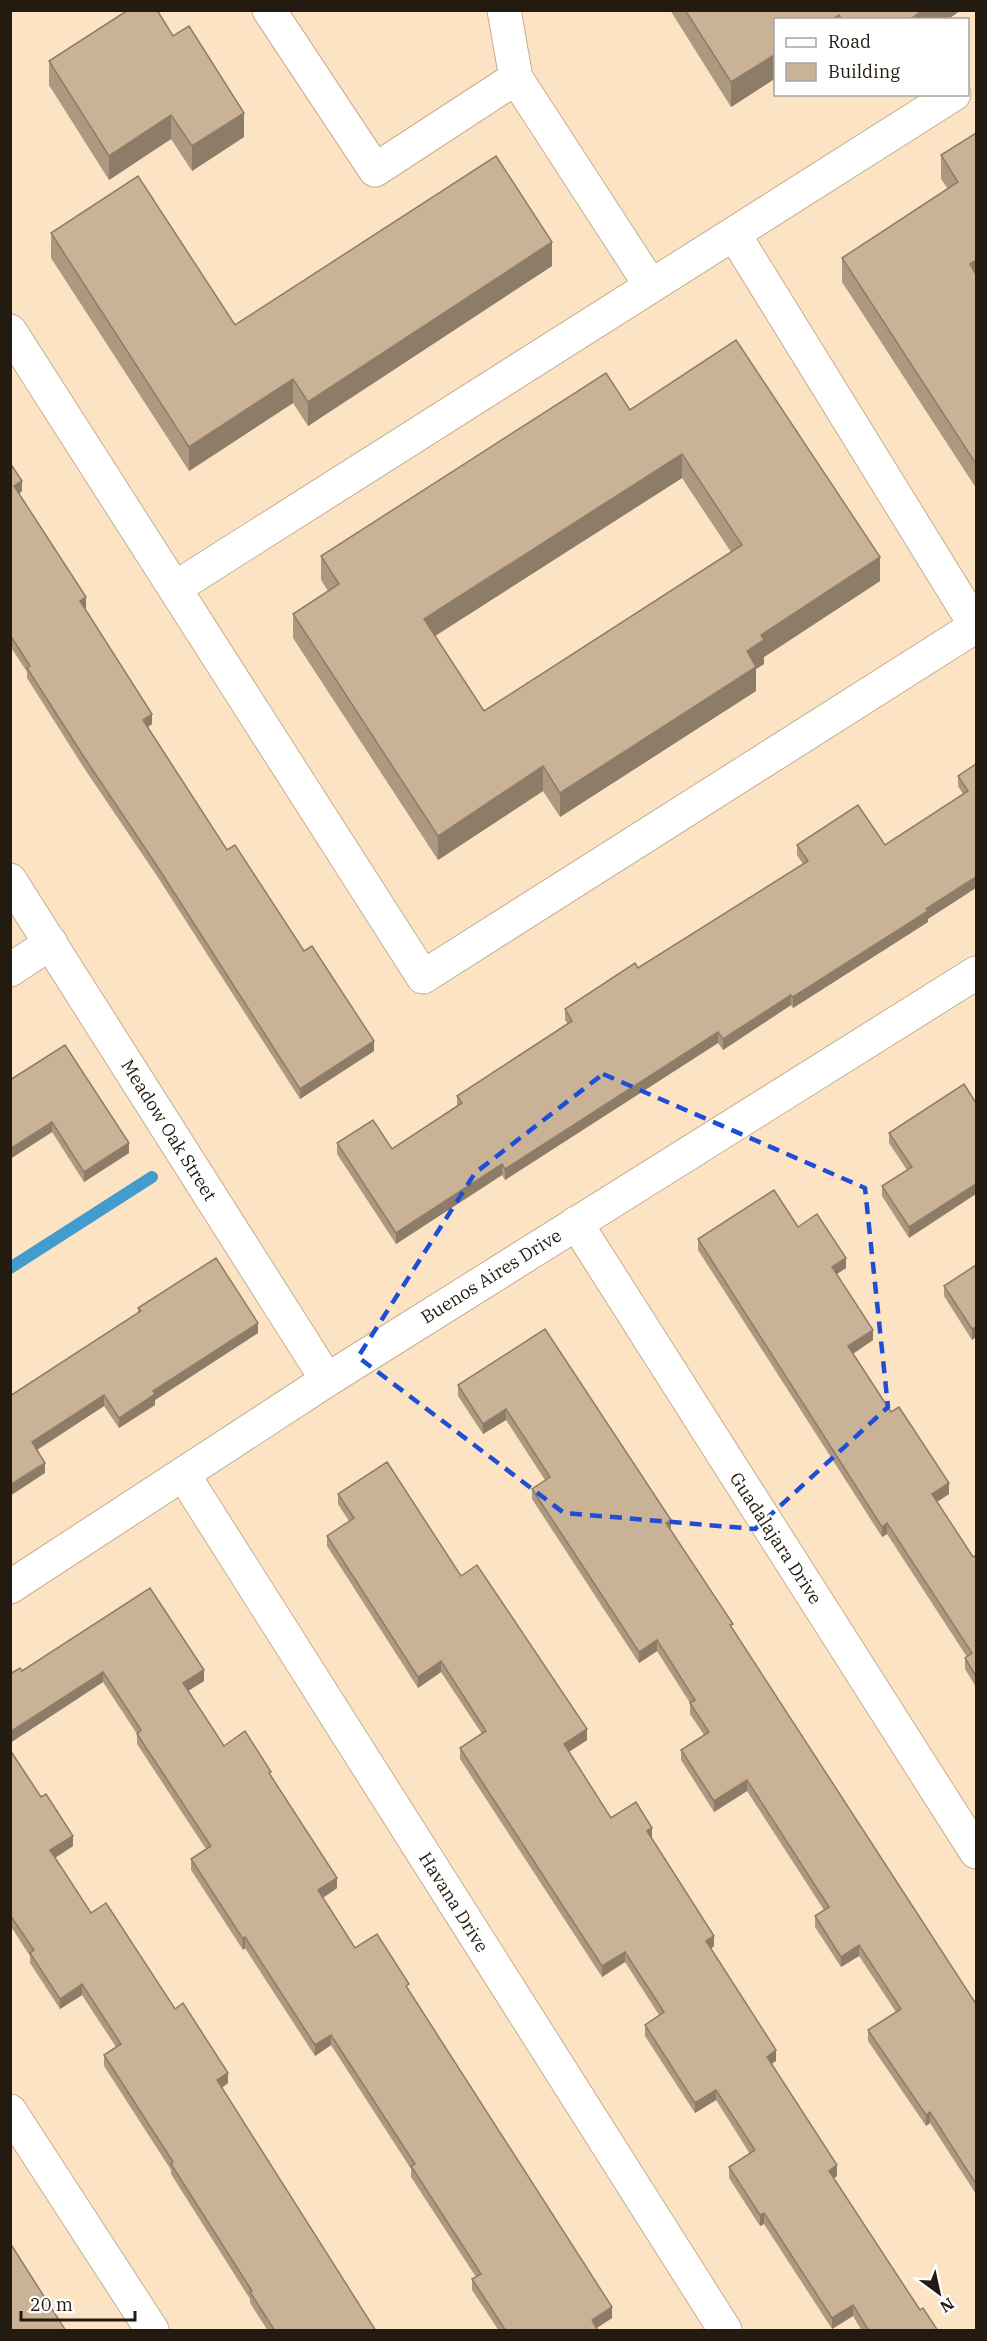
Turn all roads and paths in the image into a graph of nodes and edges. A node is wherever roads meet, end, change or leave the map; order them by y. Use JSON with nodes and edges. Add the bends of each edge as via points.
{"nodes":[{"id":1,"x":269,"y":10,"type":"edge"},
{"id":2,"x":504,"y":10,"type":"edge"},
{"id":3,"x":516,"y":78,"type":"junction"},
{"id":4,"x":951,"y":96,"type":"edge"},
{"id":5,"x":734,"y":234,"type":"junction"},
{"id":6,"x":651,"y":286,"type":"junction"},
{"id":7,"x":10,"y":331,"type":"edge"},
{"id":8,"x":174,"y":588,"type":"junction"},
{"id":9,"x":976,"y":626,"type":"edge"},
{"id":10,"x":10,"y":880,"type":"edge"},
{"id":11,"x":51,"y":944,"type":"junction"},
{"id":12,"x":10,"y":970,"type":"edge"},
{"id":13,"x":976,"y":973,"type":"edge"},
{"id":14,"x":576,"y":1223,"type":"junction"},
{"id":15,"x":327,"y":1380,"type":"junction"},
{"id":16,"x":183,"y":1474,"type":"junction"},
{"id":17,"x":10,"y":1587,"type":"edge"},
{"id":18,"x":976,"y":1852,"type":"edge"},
{"id":19,"x":10,"y":2111,"type":"edge"},
{"id":20,"x":152,"y":2331,"type":"edge"},
{"id":21,"x":725,"y":2331,"type":"edge"}],
"edges":[{"from":1,"to":3,"type":"street","via":[[375,170]]},
{"from":2,"to":3,"type":"street"},
{"from":3,"to":6,"type":"street"},
{"from":4,"to":5,"type":"street"},
{"from":5,"to":6,"type":"street"},
{"from":5,"to":9,"type":"street"},
{"from":6,"to":8,"type":"street"},
{"from":7,"to":8,"type":"street"},
{"from":8,"to":9,"type":"street","via":[[423,977]]},
{"from":10,"to":11,"type":"street","name":"Meadow Oak Street"},
{"from":11,"to":12,"type":"street"},
{"from":11,"to":15,"type":"street","name":"Meadow Oak Street"},
{"from":13,"to":14,"type":"street","name":"Buenos Aires Drive"},
{"from":14,"to":15,"type":"street","name":"Buenos Aires Drive"},
{"from":14,"to":18,"type":"street","name":"Guadalajara Drive"},
{"from":15,"to":16,"type":"street","name":"Buenos Aires Drive"},
{"from":16,"to":17,"type":"street","name":"Buenos Aires Drive"},
{"from":16,"to":21,"type":"street","name":"Havana Drive"},
{"from":19,"to":20,"type":"street"}]}
